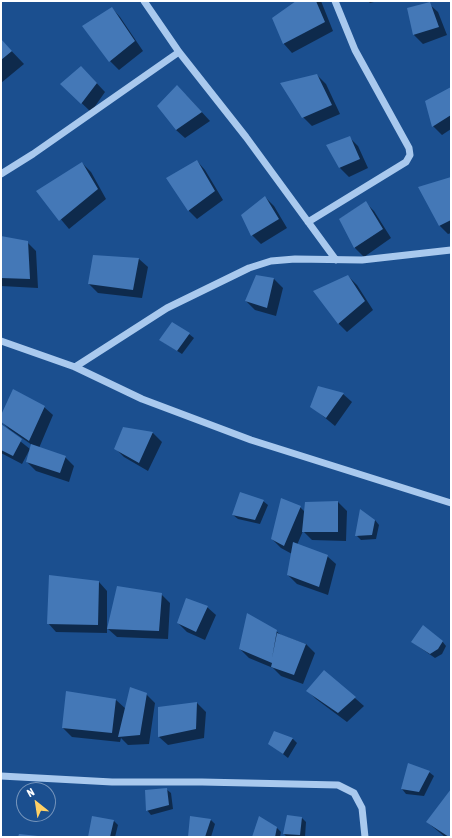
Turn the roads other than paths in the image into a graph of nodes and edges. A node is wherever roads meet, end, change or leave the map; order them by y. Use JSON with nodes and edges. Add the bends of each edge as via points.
{"nodes":[{"id":1,"x":144,"y":1,"type":"edge"},
{"id":2,"x":335,"y":1,"type":"edge"},
{"id":3,"x":179,"y":52,"type":"junction"},
{"id":4,"x":1,"y":174,"type":"edge"},
{"id":5,"x":308,"y":222,"type":"junction"},
{"id":6,"x":451,"y":250,"type":"edge"},
{"id":7,"x":336,"y":260,"type":"junction"},
{"id":8,"x":1,"y":341,"type":"edge"},
{"id":9,"x":75,"y":367,"type":"junction"},
{"id":10,"x":451,"y":503,"type":"edge"},
{"id":11,"x":1,"y":776,"type":"edge"},
{"id":12,"x":365,"y":837,"type":"edge"}],
"edges":[{"from":1,"to":3,"type":"street"},
{"from":2,"to":5,"type":"street","via":[[355,50],[409,148],[410,155],[406,162]]},
{"from":3,"to":4,"type":"street"},
{"from":3,"to":5,"type":"street"},
{"from":5,"to":7,"type":"street"},
{"from":6,"to":7,"type":"street","via":[[387,258]]},
{"from":7,"to":9,"type":"street","via":[[271,261],[249,268],[167,308]]},
{"from":8,"to":9,"type":"street"},
{"from":9,"to":10,"type":"street","via":[[142,399],[251,440]]},
{"from":11,"to":12,"type":"street","via":[[112,782],[338,785],[354,792],[362,808]]}]}
